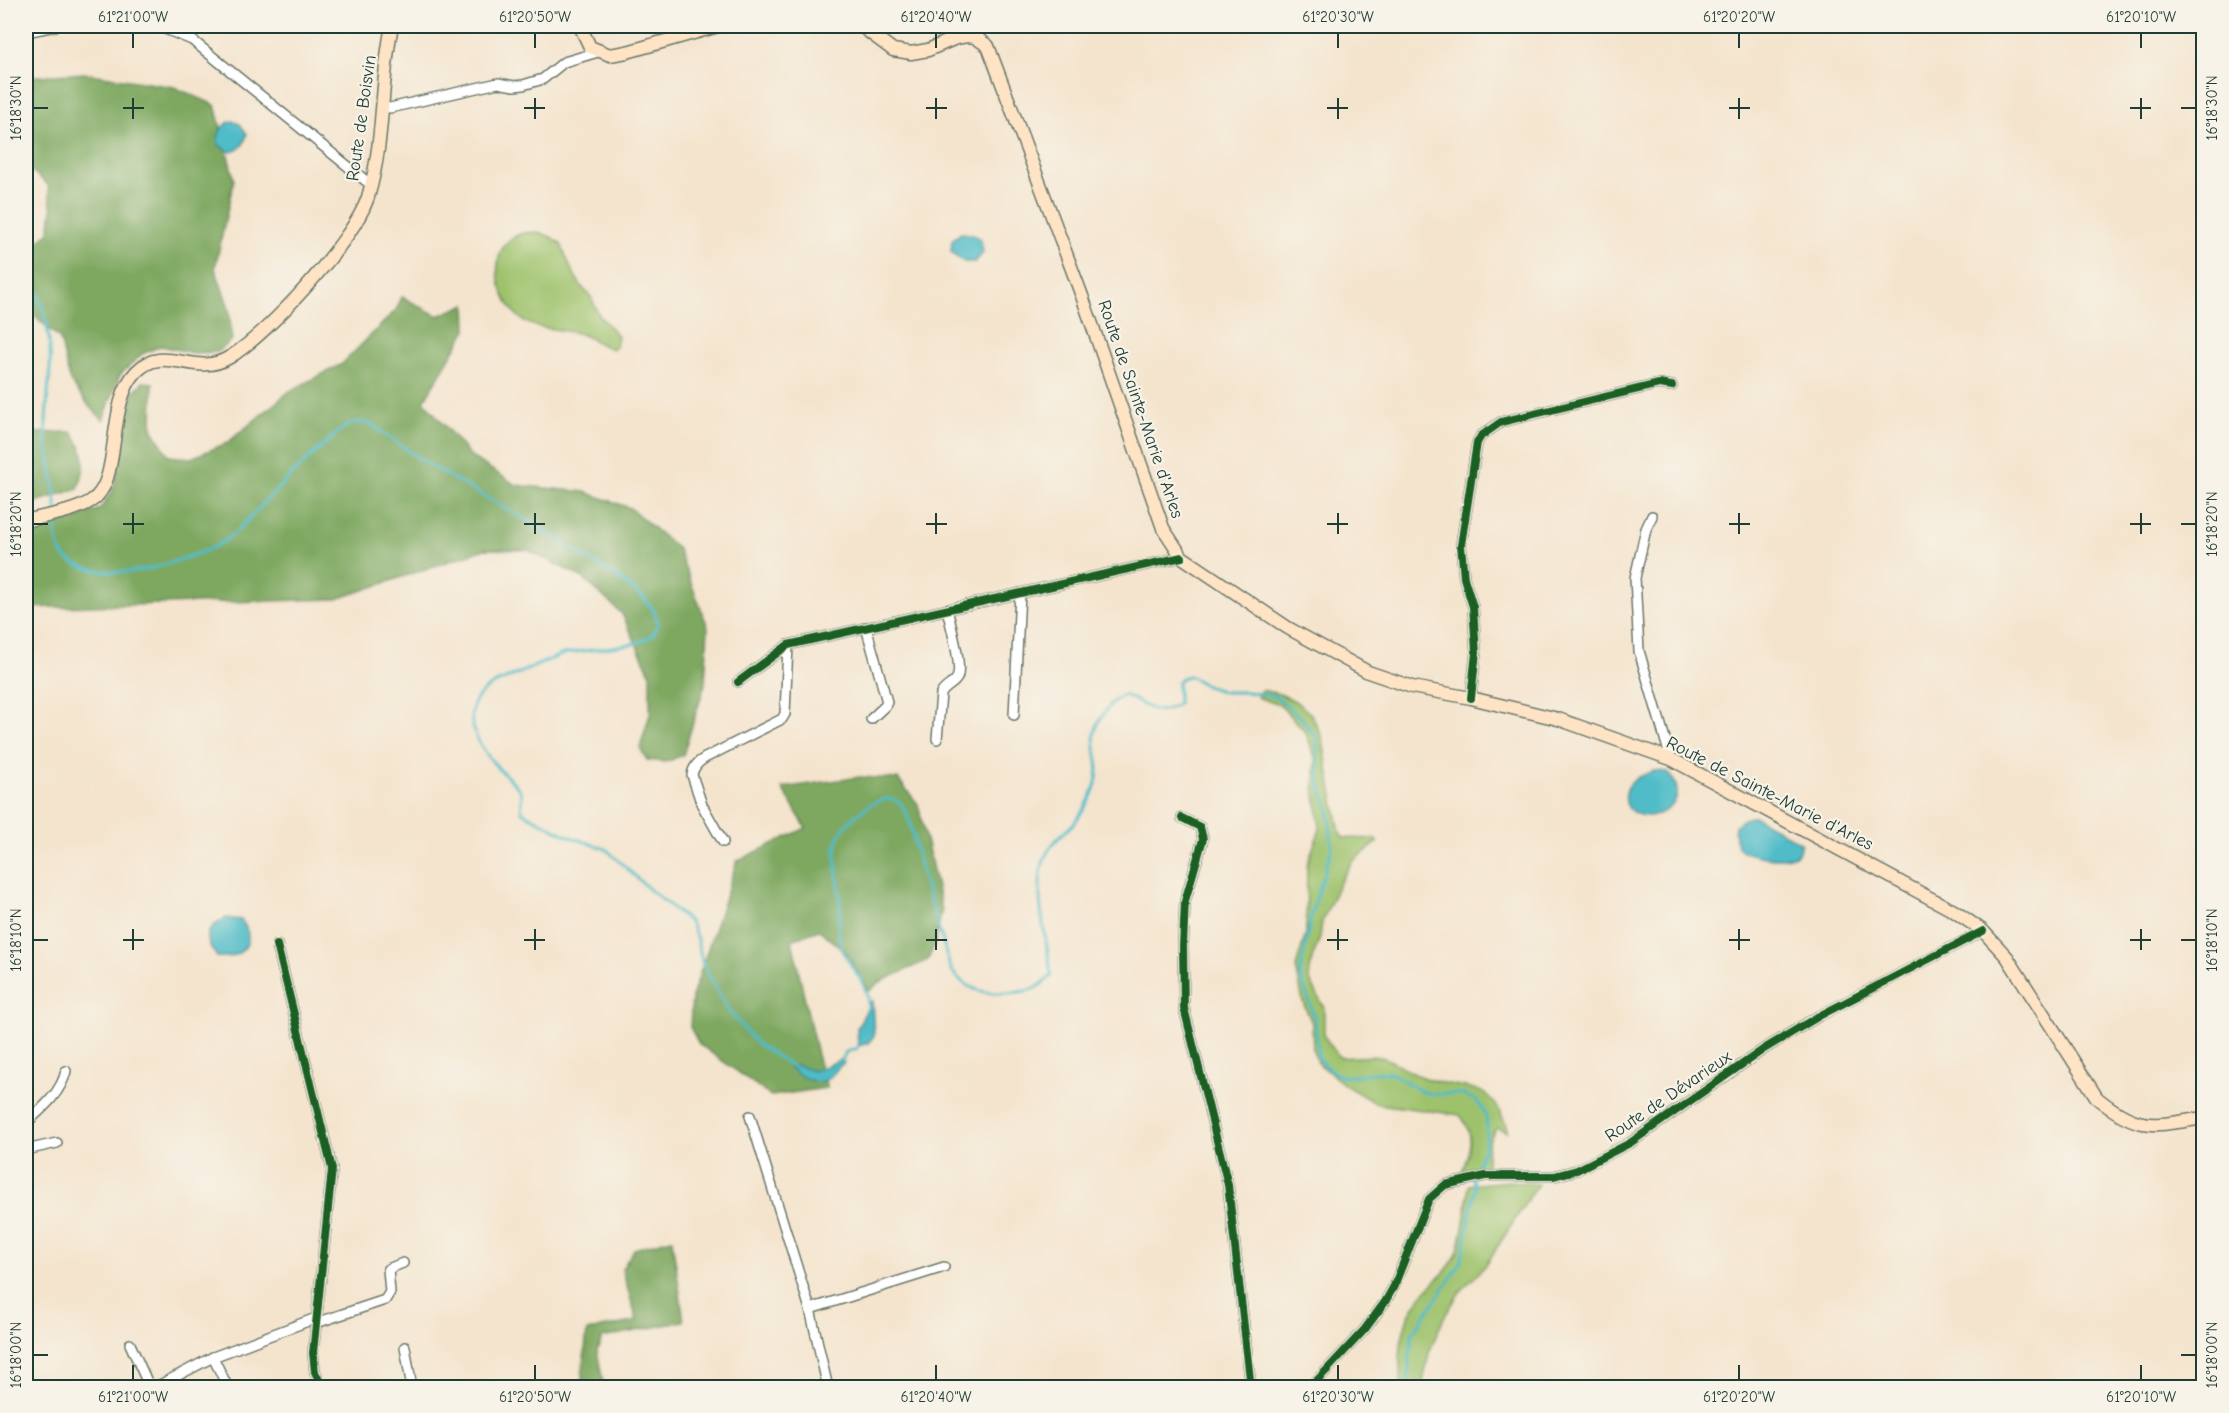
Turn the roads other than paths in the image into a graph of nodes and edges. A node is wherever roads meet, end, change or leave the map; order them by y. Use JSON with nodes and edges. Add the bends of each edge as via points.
{"nodes":[{"id":1,"x":55,"y":26,"type":"edge"},
{"id":2,"x":158,"y":26,"type":"edge"},
{"id":3,"x":393,"y":26,"type":"edge"},
{"id":4,"x":580,"y":26,"type":"edge"},
{"id":5,"x":718,"y":26,"type":"edge"},
{"id":6,"x":861,"y":26,"type":"edge"},
{"id":7,"x":985,"y":26,"type":"edge"},
{"id":8,"x":26,"y":32,"type":"edge"},
{"id":9,"x":975,"y":37,"type":"junction"},
{"id":10,"x":598,"y":52,"type":"junction"},
{"id":11,"x":382,"y":107,"type":"junction"},
{"id":12,"x":370,"y":185,"type":"junction"},
{"id":13,"x":1672,"y":386,"type":"dead end"},
{"id":14,"x":1652,"y":516,"type":"dead end"},
{"id":15,"x":26,"y":521,"type":"edge"},
{"id":16,"x":1182,"y":557,"type":"junction"},
{"id":17,"x":1020,"y":592,"type":"junction"},
{"id":18,"x":948,"y":609,"type":"junction"},
{"id":19,"x":866,"y":627,"type":"junction"},
{"id":20,"x":788,"y":645,"type":"junction"},
{"id":21,"x":738,"y":682,"type":"dead end"},
{"id":22,"x":1471,"y":698,"type":"junction"},
{"id":23,"x":1014,"y":715,"type":"dead end"},
{"id":24,"x":871,"y":719,"type":"dead end"},
{"id":25,"x":937,"y":739,"type":"dead end"},
{"id":26,"x":1671,"y":759,"type":"junction"},
{"id":27,"x":1182,"y":818,"type":"dead end"},
{"id":28,"x":723,"y":842,"type":"dead end"},
{"id":29,"x":1983,"y":931,"type":"junction"},
{"id":30,"x":277,"y":945,"type":"dead end"},
{"id":31,"x":66,"y":1071,"type":"dead end"},
{"id":32,"x":750,"y":1116,"type":"dead end"},
{"id":33,"x":2204,"y":1118,"type":"edge"},
{"id":34,"x":26,"y":1123,"type":"edge"},
{"id":35,"x":57,"y":1143,"type":"dead end"},
{"id":36,"x":26,"y":1150,"type":"edge"},
{"id":37,"x":403,"y":1263,"type":"dead end"},
{"id":38,"x":944,"y":1267,"type":"dead end"},
{"id":39,"x":810,"y":1309,"type":"junction"},
{"id":40,"x":316,"y":1320,"type":"junction"},
{"id":41,"x":130,"y":1344,"type":"dead end"},
{"id":42,"x":405,"y":1347,"type":"dead end"},
{"id":43,"x":213,"y":1357,"type":"junction"},
{"id":44,"x":26,"y":1382,"type":"edge"},
{"id":45,"x":28,"y":1388,"type":"edge"},
{"id":46,"x":152,"y":1388,"type":"edge"},
{"id":47,"x":228,"y":1388,"type":"edge"},
{"id":48,"x":323,"y":1388,"type":"edge"},
{"id":49,"x":412,"y":1388,"type":"edge"},
{"id":50,"x":828,"y":1388,"type":"edge"},
{"id":51,"x":1251,"y":1388,"type":"edge"},
{"id":52,"x":1310,"y":1388,"type":"edge"}],
"edges":[{"from":1,"to":8,"type":"street"},
{"from":2,"to":12,"type":"street","via":[[192,40]]},
{"from":3,"to":11,"type":"main road","name":"Route de Boisvin"},
{"from":4,"to":10,"type":"main road","via":[[590,47]]},
{"from":5,"to":10,"type":"main road","via":[[639,50],[610,55]]},
{"from":6,"to":9,"type":"main road","via":[[893,50],[911,53],[956,38]]},
{"from":7,"to":9,"type":"street"},
{"from":9,"to":16,"type":"main road","name":"Route de Sainte-Marie d'Arles","via":[[988,46],[1082,296],[1163,528]]},
{"from":10,"to":11,"type":"street","via":[[564,62],[543,79],[523,85],[498,83]]},
{"from":11,"to":12,"type":"main road","name":"Route de Boisvin"},
{"from":12,"to":15,"type":"main road","name":"Route de Boisvin","via":[[355,225],[324,266],[241,350],[213,364],[196,366],[167,359],[150,362],[135,372],[117,414],[105,486],[97,497],[78,507]]},
{"from":13,"to":22,"type":"street","via":[[1659,384],[1501,422],[1481,436],[1461,545],[1464,578],[1473,607],[1476,652]]},
{"from":14,"to":26,"type":"street","via":[[1635,578],[1639,651]]},
{"from":16,"to":17,"type":"street"},
{"from":16,"to":22,"type":"main road","name":"Route de Sainte-Marie d'Arles","via":[[1288,628],[1368,672],[1412,687]]},
{"from":17,"to":18,"type":"street"},
{"from":17,"to":23,"type":"street"},
{"from":18,"to":19,"type":"street"},
{"from":18,"to":25,"type":"street","via":[[959,671],[954,682],[940,694]]},
{"from":19,"to":20,"type":"street"},
{"from":19,"to":24,"type":"street","via":[[887,702]]},
{"from":20,"to":21,"type":"street"},
{"from":20,"to":28,"type":"street","via":[[782,719],[705,758],[693,770],[702,805]]},
{"from":22,"to":26,"type":"main road","name":"Route de Sainte-Marie d'Arles","via":[[1558,719]]},
{"from":26,"to":29,"type":"main road","name":"Route de Sainte-Marie d'Arles","via":[[1954,911]]},
{"from":27,"to":51,"type":"street","via":[[1200,826],[1203,839],[1185,901],[1184,1008],[1228,1185]]},
{"from":29,"to":33,"type":"main road","name":"Route de Sainte-Marie d'Arles","via":[[2007,957],[2097,1098],[2136,1123],[2161,1125]]},
{"from":29,"to":52,"type":"street","name":"Route de Dévarieux","via":[[1819,1016],[1764,1049],[1630,1143],[1577,1170],[1554,1176],[1485,1176],[1445,1185],[1429,1199],[1385,1302]]},
{"from":30,"to":40,"type":"street","via":[[332,1169]]},
{"from":31,"to":34,"type":"street","via":[[54,1095]]},
{"from":32,"to":39,"type":"street"},
{"from":35,"to":36,"type":"street"},
{"from":37,"to":40,"type":"street","via":[[388,1269],[390,1292],[385,1300]]},
{"from":38,"to":39,"type":"street"},
{"from":39,"to":50,"type":"street"},
{"from":40,"to":43,"type":"street"},
{"from":40,"to":48,"type":"street","via":[[313,1363]]},
{"from":41,"to":46,"type":"street"},
{"from":42,"to":49,"type":"street"},
{"from":43,"to":46,"type":"street"},
{"from":43,"to":47,"type":"street"},
{"from":44,"to":45,"type":"main road"}]}
